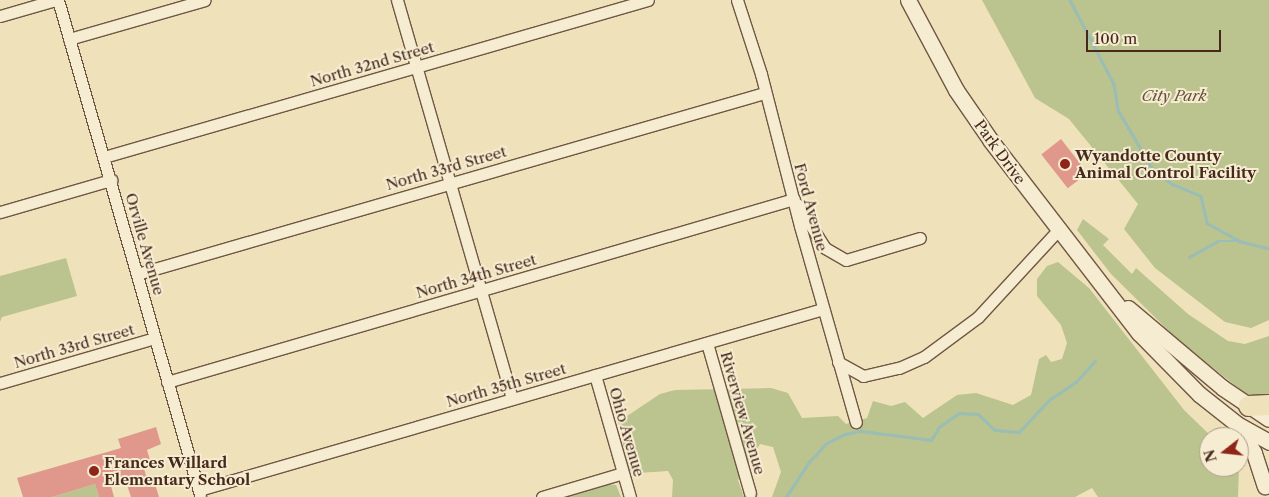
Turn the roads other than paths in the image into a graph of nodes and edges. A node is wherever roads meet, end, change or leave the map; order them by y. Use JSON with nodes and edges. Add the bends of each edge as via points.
{"nodes":[{"id":1,"x":56,"y":0,"type":"edge"},
{"id":2,"x":205,"y":0,"type":"edge"},
{"id":3,"x":397,"y":0,"type":"edge"},
{"id":4,"x":648,"y":0,"type":"edge"},
{"id":5,"x":737,"y":0,"type":"edge"},
{"id":6,"x":908,"y":0,"type":"edge"},
{"id":7,"x":0,"y":16,"type":"edge"},
{"id":8,"x":69,"y":39,"type":"junction"},
{"id":9,"x":417,"y":67,"type":"junction"},
{"id":10,"x":764,"y":93,"type":"junction"},
{"id":11,"x":104,"y":157,"type":"junction"},
{"id":12,"x":111,"y":180,"type":"junction"},
{"id":13,"x":450,"y":183,"type":"junction"},
{"id":14,"x":794,"y":199,"type":"junction"},
{"id":15,"x":0,"y":212,"type":"edge"},
{"id":16,"x":1060,"y":228,"type":"junction"},
{"id":17,"x":920,"y":238,"type":"dead end"},
{"id":18,"x":137,"y":274,"type":"junction"},
{"id":19,"x":481,"y":291,"type":"junction"},
{"id":20,"x":1110,"y":292,"type":"junction"},
{"id":21,"x":823,"y":310,"type":"junction"},
{"id":22,"x":155,"y":338,"type":"junction"},
{"id":23,"x":707,"y":342,"type":"junction"},
{"id":24,"x":838,"y":362,"type":"junction"},
{"id":25,"x":595,"y":375,"type":"junction"},
{"id":26,"x":167,"y":382,"type":"junction"},
{"id":27,"x":0,"y":383,"type":"edge"},
{"id":28,"x":512,"y":399,"type":"junction"},
{"id":29,"x":1259,"y":405,"type":"edge"},
{"id":30,"x":1269,"y":419,"type":"edge"},
{"id":31,"x":856,"y":422,"type":"dead end"},
{"id":32,"x":1237,"y":424,"type":"junction"},
{"id":33,"x":1269,"y":442,"type":"edge"},
{"id":34,"x":623,"y":473,"type":"junction"},
{"id":35,"x":1266,"y":485,"type":"edge"},
{"id":36,"x":200,"y":493,"type":"edge"},
{"id":37,"x":750,"y":493,"type":"dead end"},
{"id":38,"x":542,"y":497,"type":"edge"},
{"id":39,"x":630,"y":497,"type":"edge"}],
"edges":[{"from":1,"to":7,"type":"street"},
{"from":1,"to":8,"type":"street","name":"Orville Avenue"},
{"from":2,"to":8,"type":"street"},
{"from":3,"to":9,"type":"street"},
{"from":4,"to":9,"type":"street","name":"North 32nd Street"},
{"from":5,"to":10,"type":"street","name":"Ford Avenue"},
{"from":6,"to":16,"type":"main road","name":"Park Drive","via":[[956,90],[1014,173]]},
{"from":8,"to":11,"type":"street","name":"Orville Avenue"},
{"from":9,"to":11,"type":"street","name":"North 32nd Street"},
{"from":9,"to":13,"type":"street"},
{"from":10,"to":13,"type":"street","name":"North 33rd Street"},
{"from":10,"to":14,"type":"street","name":"Ford Avenue"},
{"from":11,"to":12,"type":"street","name":"Orville Avenue"},
{"from":12,"to":15,"type":"street"},
{"from":12,"to":18,"type":"street","name":"Orville Avenue"},
{"from":13,"to":18,"type":"street","name":"North 33rd Street"},
{"from":13,"to":19,"type":"street"},
{"from":14,"to":17,"type":"street","via":[[825,248],[846,260]]},
{"from":14,"to":19,"type":"street","name":"North 34th Street"},
{"from":14,"to":21,"type":"street","name":"Ford Avenue"},
{"from":16,"to":20,"type":"main road","name":"Park Drive"},
{"from":16,"to":24,"type":"street","via":[[978,317],[924,357],[899,368],[863,376]]},
{"from":18,"to":22,"type":"street","name":"Orville Avenue"},
{"from":19,"to":26,"type":"street","name":"North 34th Street"},
{"from":19,"to":28,"type":"street"},
{"from":20,"to":29,"type":"main road","name":"Park Drive","via":[[1165,342]]},
{"from":20,"to":32,"type":"main road","name":"Park Drive","via":[[1139,333],[1176,374]]},
{"from":21,"to":23,"type":"street","name":"North 35th Street"},
{"from":21,"to":24,"type":"street","name":"Ford Avenue"},
{"from":22,"to":26,"type":"street","name":"Orville Avenue"},
{"from":22,"to":27,"type":"street","name":"North 33rd Street"},
{"from":23,"to":25,"type":"street","name":"North 35th Street"},
{"from":23,"to":37,"type":"street","name":"Riverview Avenue"},
{"from":24,"to":31,"type":"street","name":"Ford Avenue"},
{"from":25,"to":28,"type":"street","name":"North 35th Street"},
{"from":25,"to":34,"type":"street","name":"Ohio Avenue"},
{"from":26,"to":36,"type":"street","name":"Orville Avenue"},
{"from":28,"to":36,"type":"street","name":"North 35th Street"},
{"from":29,"to":30,"type":"main road","name":"Park Drive"},
{"from":32,"to":33,"type":"main road","name":"Park Drive"},
{"from":32,"to":35,"type":"main road","via":[[1254,453]]},
{"from":34,"to":38,"type":"street"},
{"from":34,"to":39,"type":"street","name":"Ohio Avenue"}]}
